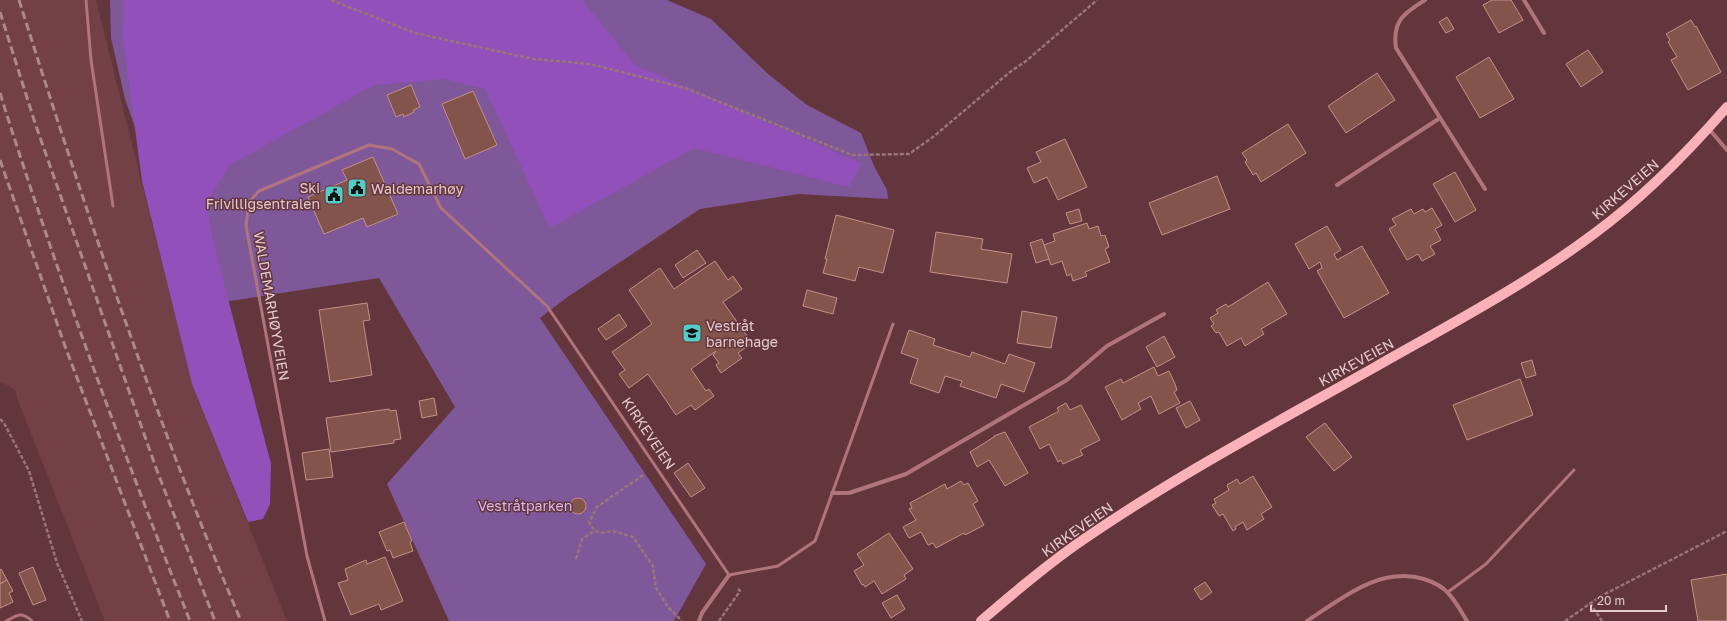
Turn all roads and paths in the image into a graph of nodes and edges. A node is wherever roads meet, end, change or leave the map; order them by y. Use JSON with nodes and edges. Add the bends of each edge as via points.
{"nodes":[{"id":1,"x":86,"y":0,"type":"edge"},
{"id":2,"x":331,"y":0,"type":"edge"},
{"id":3,"x":1096,"y":0,"type":"edge"},
{"id":4,"x":1425,"y":0,"type":"edge"},
{"id":5,"x":1524,"y":0,"type":"edge"},
{"id":6,"x":1544,"y":33,"type":"dead end"},
{"id":7,"x":1727,"y":107,"type":"edge"},
{"id":8,"x":1440,"y":118,"type":"junction"},
{"id":9,"x":1708,"y":129,"type":"junction"},
{"id":10,"x":1727,"y":150,"type":"edge"},
{"id":11,"x":1337,"y":185,"type":"dead end"},
{"id":12,"x":1485,"y":189,"type":"dead end"},
{"id":13,"x":113,"y":206,"type":"dead end"},
{"id":14,"x":547,"y":306,"type":"joint"},
{"id":15,"x":1164,"y":314,"type":"dead end"},
{"id":16,"x":893,"y":324,"type":"dead end"},
{"id":17,"x":0,"y":419,"type":"edge"},
{"id":18,"x":655,"y":466,"type":"junction"},
{"id":19,"x":1574,"y":470,"type":"dead end"},
{"id":20,"x":832,"y":493,"type":"junction"},
{"id":21,"x":595,"y":530,"type":"junction"},
{"id":22,"x":1727,"y":531,"type":"edge"},
{"id":23,"x":576,"y":559,"type":"dead end"},
{"id":24,"x":729,"y":575,"type":"junction"},
{"id":25,"x":1448,"y":592,"type":"junction"},
{"id":26,"x":1590,"y":603,"type":"junction"},
{"id":27,"x":6,"y":621,"type":"edge"},
{"id":28,"x":32,"y":621,"type":"edge"},
{"id":29,"x":82,"y":621,"type":"edge"},
{"id":30,"x":325,"y":621,"type":"edge"},
{"id":31,"x":682,"y":621,"type":"edge"},
{"id":32,"x":699,"y":621,"type":"edge"},
{"id":33,"x":982,"y":621,"type":"edge"},
{"id":34,"x":1307,"y":621,"type":"edge"},
{"id":35,"x":1467,"y":621,"type":"edge"},
{"id":36,"x":1565,"y":621,"type":"edge"},
{"id":37,"x":1602,"y":621,"type":"edge"}],
"edges":[{"from":1,"to":13,"type":"lane","via":[[91,60]]},
{"from":2,"to":3,"type":"path","via":[[415,33],[534,59],[590,64],[685,88],[852,155],[909,154],[1026,61]]},
{"from":4,"to":8,"type":"street","via":[[1399,21],[1394,36],[1396,48]]},
{"from":5,"to":6,"type":"street"},
{"from":7,"to":9,"type":"main road","name":"KIRKEVEIEN"},
{"from":8,"to":11,"type":"street"},
{"from":8,"to":12,"type":"street"},
{"from":9,"to":10,"type":"street"},
{"from":9,"to":33,"type":"main road","name":"KIRKEVEIEN","via":[[1643,194],[1569,252],[1487,303],[1216,456],[1152,495],[1073,547]]},
{"from":14,"to":18,"type":"lane","name":"KIRKEVEIEN"},
{"from":14,"to":30,"type":"lane","name":"WALDEMARHØYVEIEN","via":[[441,208],[419,164],[392,149],[369,145],[259,191],[249,202],[246,226],[307,556]]},
{"from":15,"to":20,"type":"street","via":[[1107,346],[1067,380],[906,474],[849,494]]},
{"from":16,"to":20,"type":"lane"},
{"from":17,"to":29,"type":"path","via":[[29,471],[57,563]]},
{"from":18,"to":21,"type":"path","via":[[597,507],[589,522]]},
{"from":18,"to":24,"type":"lane","name":"KIRKEVEIEN"},
{"from":19,"to":25,"type":"lane","via":[[1486,564]]},
{"from":20,"to":24,"type":"lane","via":[[815,541],[778,566]]},
{"from":21,"to":23,"type":"path","via":[[582,539]]},
{"from":21,"to":31,"type":"path","via":[[601,533],[613,531],[633,536],[652,566],[656,588],[668,607]]},
{"from":22,"to":26,"type":"path"},
{"from":24,"to":32,"type":"street"},
{"from":25,"to":34,"type":"street","via":[[1434,582],[1413,576],[1379,579],[1354,590]]},
{"from":25,"to":35,"type":"street"},
{"from":26,"to":36,"type":"path"},
{"from":26,"to":37,"type":"path"},
{"from":27,"to":28,"type":"lane","via":[[21,614]]}]}
